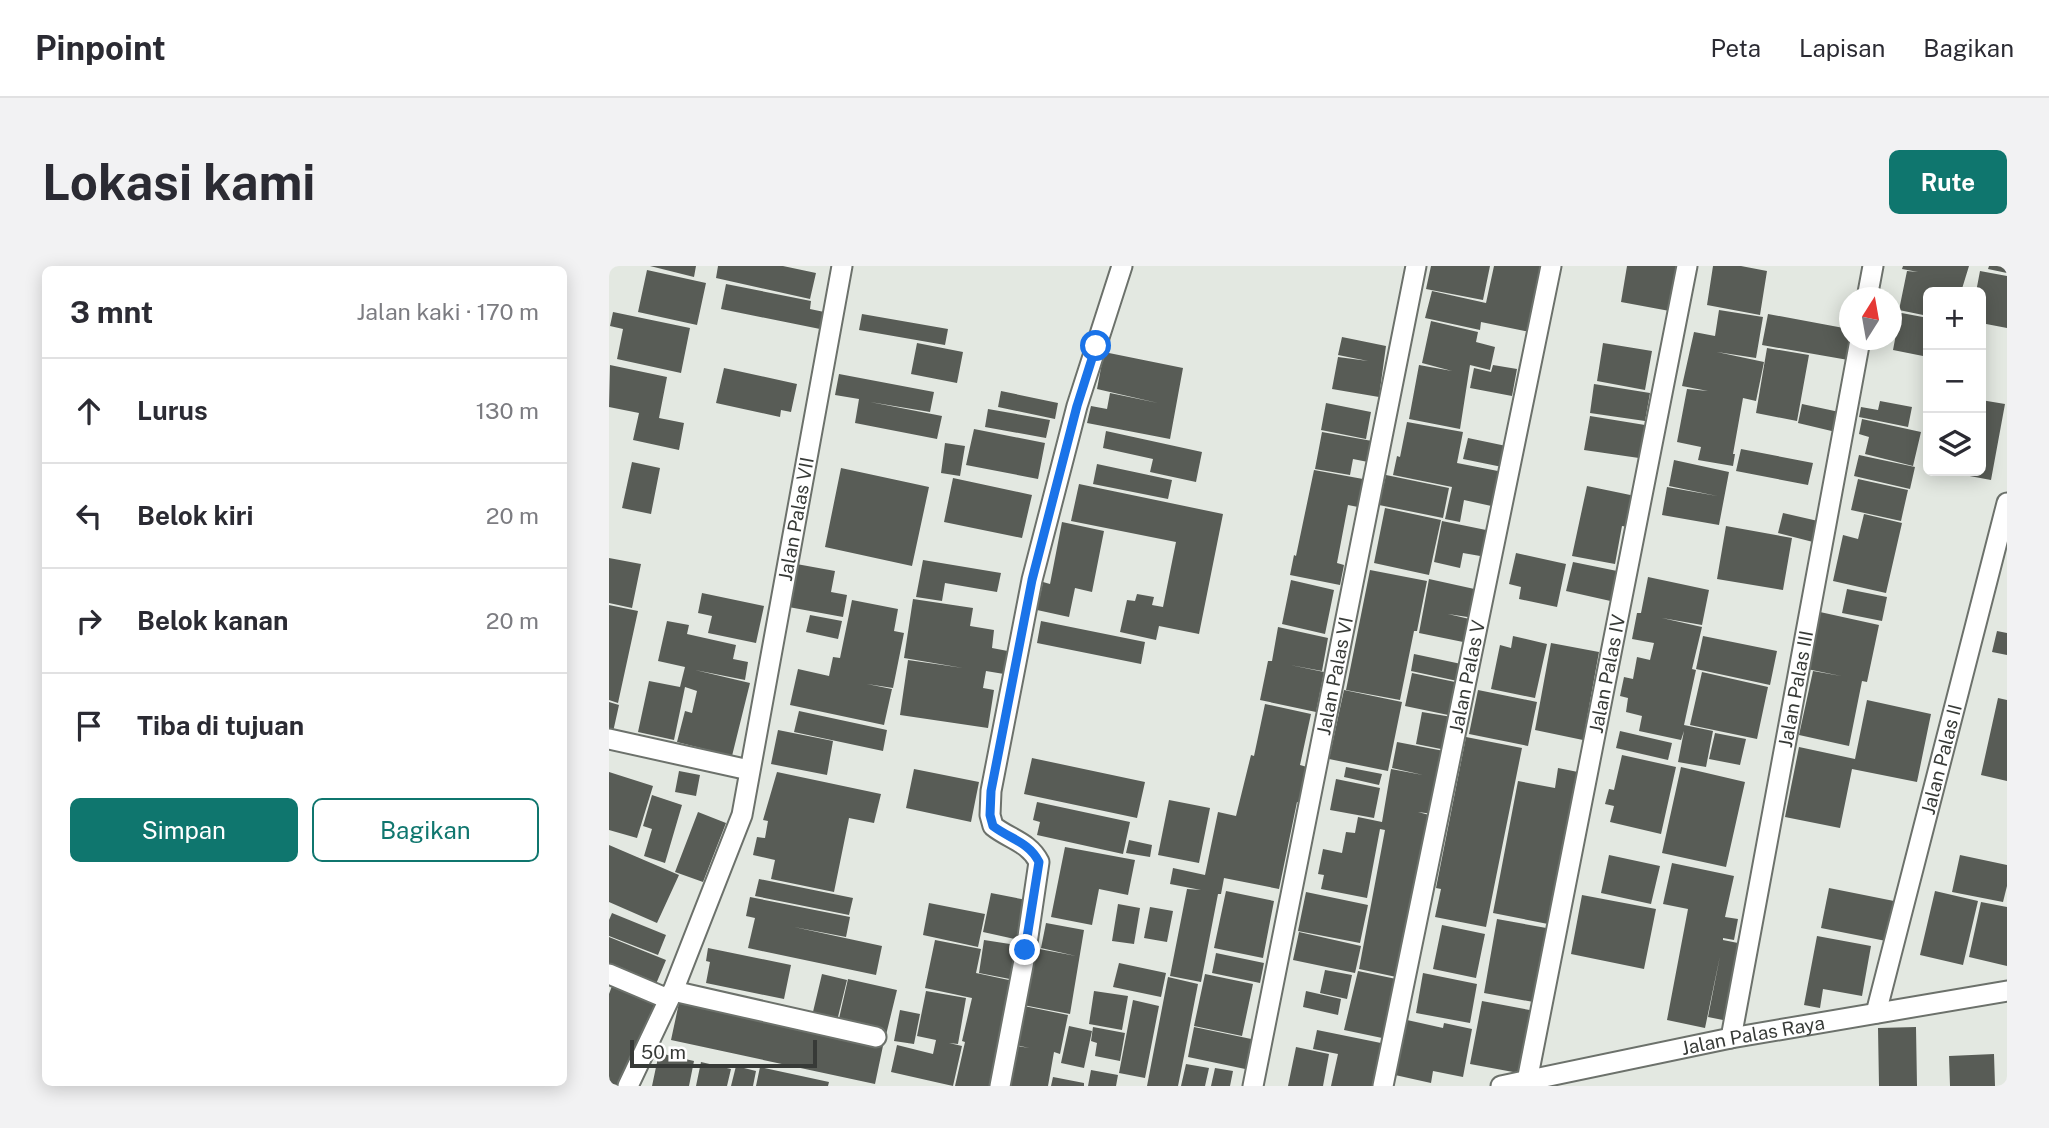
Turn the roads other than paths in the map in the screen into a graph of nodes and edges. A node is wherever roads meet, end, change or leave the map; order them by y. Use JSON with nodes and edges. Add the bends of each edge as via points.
{"nodes":[{"id":1,"x":842,"y":266,"type":"edge"},
{"id":2,"x":1122,"y":266,"type":"edge"},
{"id":3,"x":1416,"y":266,"type":"edge"},
{"id":4,"x":1551,"y":266,"type":"edge"},
{"id":5,"x":1687,"y":266,"type":"edge"},
{"id":6,"x":1873,"y":266,"type":"edge"},
{"id":7,"x":1869,"y":287,"type":"edge"},
{"id":8,"x":1858,"y":350,"type":"edge"},
{"id":9,"x":2007,"y":503,"type":"edge"},
{"id":10,"x":609,"y":739,"type":"edge"},
{"id":11,"x":750,"y":770,"type":"junction"},
{"id":12,"x":609,"y":974,"type":"edge"},
{"id":13,"x":2007,"y":991,"type":"edge"},
{"id":14,"x":670,"y":995,"type":"junction"},
{"id":15,"x":1876,"y":1013,"type":"junction"},
{"id":16,"x":876,"y":1037,"type":"dead end"},
{"id":17,"x":1731,"y":1038,"type":"junction"},
{"id":18,"x":1527,"y":1080,"type":"junction"},
{"id":19,"x":628,"y":1086,"type":"edge"},
{"id":20,"x":1000,"y":1086,"type":"edge"},
{"id":21,"x":1253,"y":1086,"type":"edge"},
{"id":22,"x":1383,"y":1086,"type":"edge"},
{"id":23,"x":1501,"y":1086,"type":"edge"}],
"edges":[{"from":1,"to":11,"type":"street","name":"Jalan Palas VII"},
{"from":2,"to":20,"type":"street","via":[[1077,406],[1032,580],[991,791],[993,826],[1023,843],[1039,862]]},
{"from":3,"to":21,"type":"street","name":"Jalan Palas VI"},
{"from":4,"to":22,"type":"street","name":"Jalan Palas V"},
{"from":5,"to":18,"type":"street","name":"Jalan Palas IV"},
{"from":6,"to":7,"type":"street"},
{"from":8,"to":17,"type":"street","name":"Jalan Palas III"},
{"from":9,"to":15,"type":"street","name":"Jalan Palas II"},
{"from":10,"to":11,"type":"street"},
{"from":11,"to":14,"type":"street","name":"Jalan Palas VII","via":[[742,815]]},
{"from":12,"to":14,"type":"street"},
{"from":13,"to":15,"type":"street","name":"Jalan Palas Raya"},
{"from":14,"to":16,"type":"street"},
{"from":14,"to":19,"type":"street","name":"Jalan Palas VII"},
{"from":15,"to":17,"type":"street","name":"Jalan Palas Raya"},
{"from":17,"to":18,"type":"street","name":"Jalan Palas Raya"},
{"from":18,"to":23,"type":"street","name":"Jalan Palas Raya"}]}
